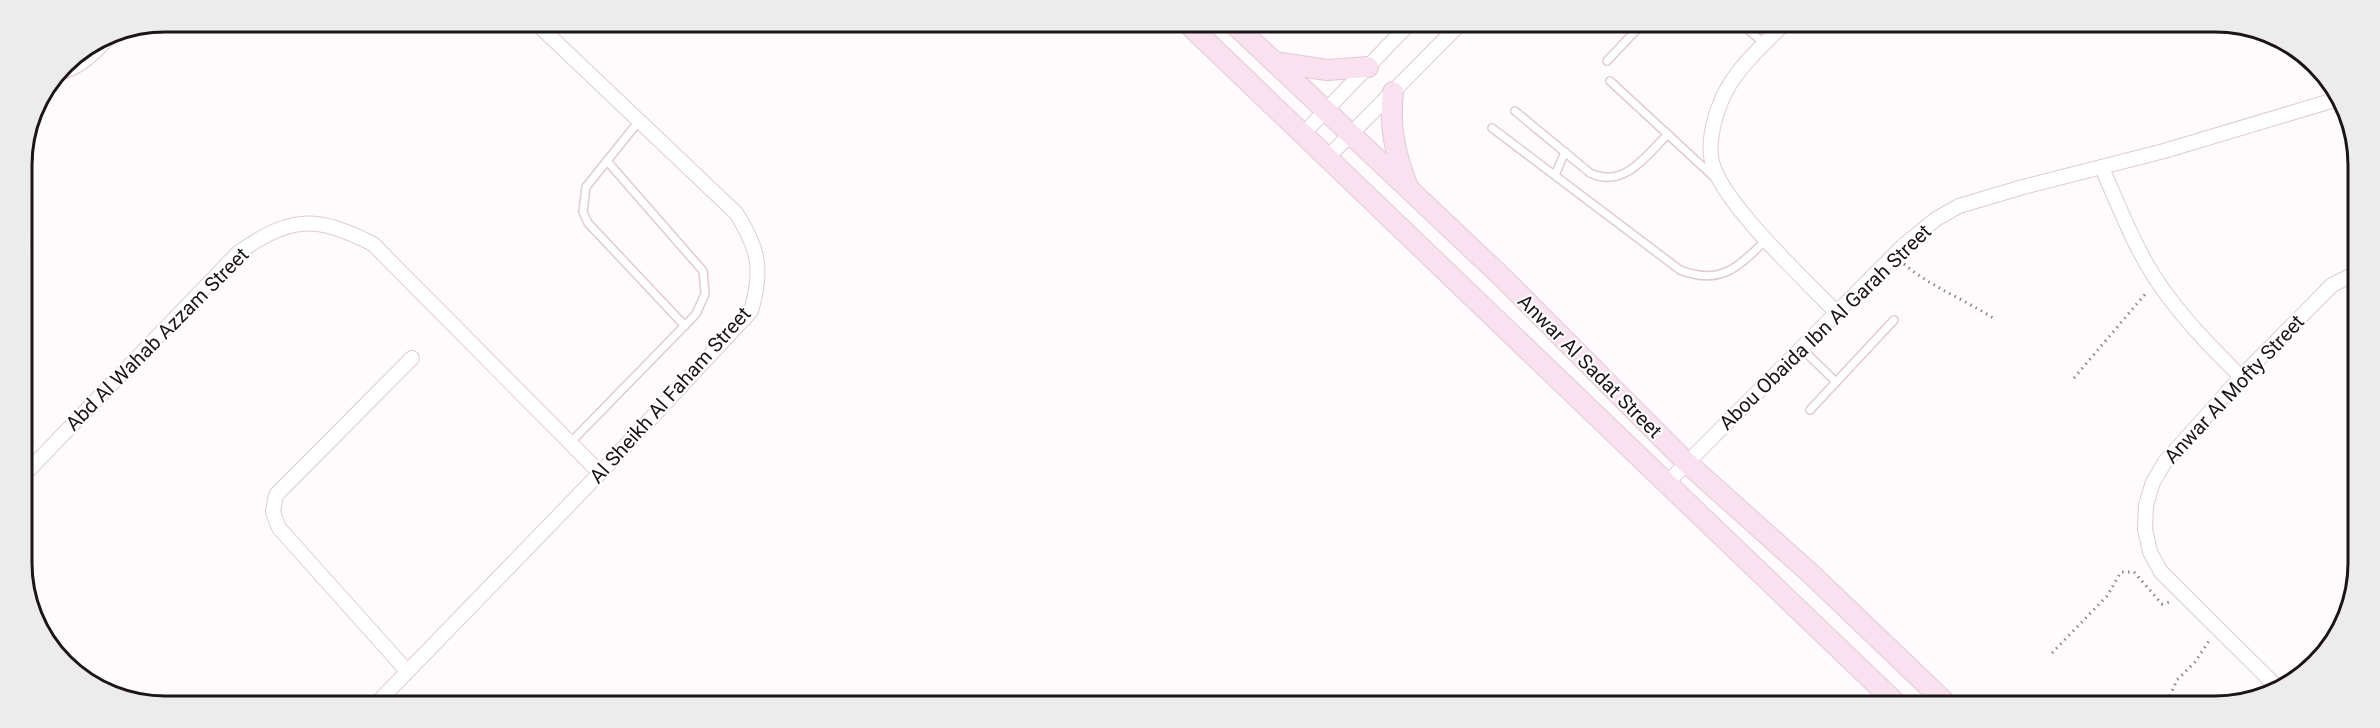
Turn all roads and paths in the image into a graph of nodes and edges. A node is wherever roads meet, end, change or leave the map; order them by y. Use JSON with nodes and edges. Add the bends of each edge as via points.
{"nodes":[{"id":1,"x":546,"y":32,"type":"edge"},
{"id":2,"x":1196,"y":32,"type":"edge"},
{"id":3,"x":1242,"y":32,"type":"edge"},
{"id":4,"x":1401,"y":32,"type":"edge"},
{"id":5,"x":1452,"y":32,"type":"edge"},
{"id":6,"x":1635,"y":32,"type":"edge"},
{"id":7,"x":1750,"y":32,"type":"edge"},
{"id":8,"x":1776,"y":32,"type":"edge"},
{"id":9,"x":1764,"y":44,"type":"junction"},
{"id":10,"x":90,"y":55,"type":"edge"},
{"id":11,"x":1608,"y":61,"type":"dead end"},
{"id":12,"x":1274,"y":62,"type":"junction"},
{"id":13,"x":1368,"y":67,"type":"junction"},
{"id":14,"x":70,"y":71,"type":"edge"},
{"id":15,"x":1610,"y":81,"type":"dead end"},
{"id":16,"x":1393,"y":92,"type":"junction"},
{"id":17,"x":2332,"y":101,"type":"edge"},
{"id":18,"x":1324,"y":111,"type":"junction"},
{"id":19,"x":1515,"y":111,"type":"dead end"},
{"id":20,"x":639,"y":121,"type":"junction"},
{"id":21,"x":1492,"y":128,"type":"dead end"},
{"id":22,"x":1668,"y":134,"type":"junction"},
{"id":23,"x":1302,"y":135,"type":"junction"},
{"id":24,"x":1350,"y":136,"type":"junction"},
{"id":25,"x":1565,"y":152,"type":"junction"},
{"id":26,"x":1327,"y":158,"type":"junction"},
{"id":27,"x":607,"y":161,"type":"junction"},
{"id":28,"x":2102,"y":168,"type":"junction"},
{"id":29,"x":1555,"y":175,"type":"junction"},
{"id":30,"x":1720,"y":182,"type":"junction"},
{"id":31,"x":1410,"y":192,"type":"junction"},
{"id":32,"x":1766,"y":240,"type":"junction"},
{"id":33,"x":1894,"y":256,"type":"junction"},
{"id":34,"x":2348,"y":277,"type":"edge"},
{"id":35,"x":2146,"y":294,"type":"dead end"},
{"id":36,"x":1837,"y":313,"type":"junction"},
{"id":37,"x":1894,"y":320,"type":"dead end"},
{"id":38,"x":1996,"y":320,"type":"dead end"},
{"id":39,"x":685,"y":326,"type":"junction"},
{"id":40,"x":1801,"y":348,"type":"junction"},
{"id":41,"x":412,"y":358,"type":"dead end"},
{"id":42,"x":2241,"y":377,"type":"junction"},
{"id":43,"x":2074,"y":378,"type":"dead end"},
{"id":44,"x":1836,"y":382,"type":"junction"},
{"id":45,"x":1810,"y":410,"type":"dead end"},
{"id":46,"x":570,"y":443,"type":"junction"},
{"id":47,"x":1686,"y":463,"type":"junction"},
{"id":48,"x":32,"y":465,"type":"edge"},
{"id":49,"x":600,"y":473,"type":"junction"},
{"id":50,"x":1667,"y":483,"type":"junction"},
{"id":51,"x":2168,"y":604,"type":"dead end"},
{"id":52,"x":2211,"y":639,"type":"dead end"},
{"id":53,"x":2052,"y":653,"type":"dead end"},
{"id":54,"x":407,"y":671,"type":"junction"},
{"id":55,"x":2273,"y":683,"type":"edge"},
{"id":56,"x":384,"y":696,"type":"edge"},
{"id":57,"x":1889,"y":696,"type":"edge"},
{"id":58,"x":1939,"y":696,"type":"edge"},
{"id":59,"x":2169,"y":696,"type":"edge"}],
"edges":[{"from":1,"to":20,"type":"street","name":"Al Sheikh Al Faham Street"},
{"from":2,"to":23,"type":"street","name":"Anwar Al Sadat Street"},
{"from":3,"to":12,"type":"street","name":"Anwar Al Sadat Street"},
{"from":4,"to":13,"type":"street"},
{"from":5,"to":16,"type":"street"},
{"from":6,"to":11,"type":"lane"},
{"from":7,"to":9,"type":"lane"},
{"from":8,"to":9,"type":"street"},
{"from":9,"to":30,"type":"street","via":[[1727,90],[1718,111],[1712,161]]},
{"from":10,"to":14,"type":"street"},
{"from":12,"to":13,"type":"street","via":[[1327,70]]},
{"from":12,"to":18,"type":"street","name":"Anwar Al Sadat Street"},
{"from":13,"to":18,"type":"street"},
{"from":15,"to":22,"type":"lane"},
{"from":16,"to":24,"type":"street"},
{"from":16,"to":31,"type":"street","via":[[1392,135]]},
{"from":17,"to":28,"type":"street","name":"Abou Obaida Ibn Al Garah Street"},
{"from":18,"to":23,"type":"street"},
{"from":18,"to":24,"type":"street","name":"Anwar Al Sadat Street"},
{"from":19,"to":25,"type":"lane"},
{"from":20,"to":27,"type":"lane"},
{"from":20,"to":49,"type":"street","name":"Al Sheikh Al Faham Street","via":[[736,213],[750,235],[758,260],[758,286],[751,311]]},
{"from":21,"to":29,"type":"lane"},
{"from":22,"to":25,"type":"lane","via":[[1631,171],[1610,179],[1590,173]]},
{"from":22,"to":30,"type":"lane"},
{"from":23,"to":26,"type":"street","name":"Anwar Al Sadat Street"},
{"from":24,"to":26,"type":"street"},
{"from":24,"to":31,"type":"street","name":"Anwar Al Sadat Street"},
{"from":25,"to":29,"type":"lane"},
{"from":26,"to":50,"type":"street","name":"Anwar Al Sadat Street"},
{"from":27,"to":39,"type":"lane","via":[[703,271],[701,305]]},
{"from":27,"to":39,"type":"lane","via":[[586,187],[583,212],[588,223]]},
{"from":28,"to":33,"type":"street","name":"Abou Obaida Ibn Al Garah Street","via":[[1959,206],[1936,219]]},
{"from":28,"to":42,"type":"street","via":[[2146,262],[2166,294]]},
{"from":29,"to":32,"type":"lane","via":[[1680,270],[1694,275],[1708,277],[1735,268]]},
{"from":30,"to":32,"type":"street"},
{"from":31,"to":47,"type":"street","name":"Anwar Al Sadat Street","via":[[1502,277]]},
{"from":32,"to":36,"type":"street"},
{"from":33,"to":36,"type":"street","name":"Abou Obaida Ibn Al Garah Street"},
{"from":33,"to":38,"type":"path","via":[[1938,290],[1970,302]]},
{"from":34,"to":42,"type":"street","name":"Anwar Al Mofty Street","via":[[2332,285]]},
{"from":35,"to":43,"type":"path"},
{"from":36,"to":40,"type":"street","name":"Abou Obaida Ibn Al Garah Street"},
{"from":37,"to":44,"type":"lane"},
{"from":39,"to":46,"type":"lane"},
{"from":40,"to":44,"type":"lane"},
{"from":40,"to":47,"type":"street","name":"Abou Obaida Ibn Al Garah Street"},
{"from":41,"to":54,"type":"street","via":[[276,495],[273,512],[279,528]]},
{"from":42,"to":55,"type":"street","name":"Anwar Al Mofty Street","via":[[2165,462],[2146,505],[2145,529],[2150,552],[2161,572]]},
{"from":44,"to":45,"type":"lane"},
{"from":46,"to":48,"type":"street","name":"Abd Al Wahab Azzam Street","via":[[373,244],[340,227],[304,223],[268,232],[238,253]]},
{"from":46,"to":49,"type":"street","name":"Abd Al Wahab Azzam Street"},
{"from":47,"to":50,"type":"street","name":"Abou Obaida Ibn Al Garah Street"},
{"from":47,"to":58,"type":"street","name":"Anwar Al Sadat Street","via":[[1810,573]]},
{"from":49,"to":54,"type":"street","name":"Al Sheikh Al Faham Street"},
{"from":50,"to":57,"type":"street","name":"Anwar Al Sadat Street"},
{"from":51,"to":53,"type":"path","via":[[2162,604],[2134,572],[2125,570],[2107,596]]},
{"from":52,"to":59,"type":"path","via":[[2177,680]]},
{"from":54,"to":56,"type":"street","name":"Al Sheikh Al Faham Street"}]}
